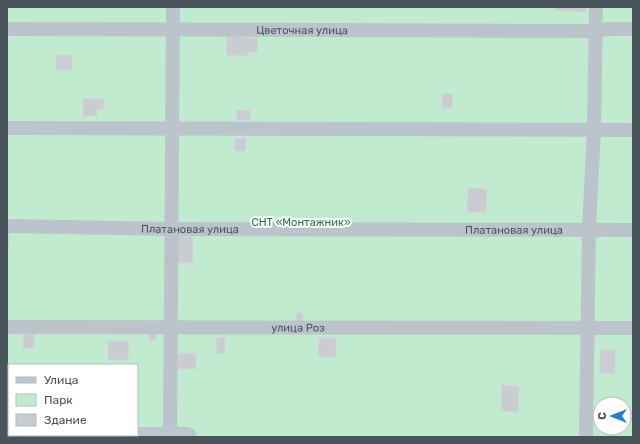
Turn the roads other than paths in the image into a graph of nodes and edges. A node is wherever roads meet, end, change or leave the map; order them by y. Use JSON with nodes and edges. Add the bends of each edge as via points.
{"nodes":[{"id":1,"x":174,"y":7,"type":"edge"},
{"id":2,"x":596,"y":7,"type":"edge"},
{"id":3,"x":7,"y":29,"type":"edge"},
{"id":4,"x":173,"y":29,"type":"junction"},
{"id":5,"x":633,"y":29,"type":"edge"},
{"id":6,"x":602,"y":30,"type":"junction"},
{"id":7,"x":7,"y":128,"type":"edge"},
{"id":8,"x":172,"y":128,"type":"junction"},
{"id":9,"x":594,"y":130,"type":"junction"},
{"id":10,"x":633,"y":130,"type":"edge"},
{"id":11,"x":7,"y":226,"type":"edge"},
{"id":12,"x":172,"y":229,"type":"junction"},
{"id":13,"x":593,"y":229,"type":"junction"},
{"id":14,"x":633,"y":230,"type":"edge"},
{"id":15,"x":7,"y":327,"type":"edge"},
{"id":16,"x":171,"y":328,"type":"junction"},
{"id":17,"x":591,"y":328,"type":"junction"},
{"id":18,"x":633,"y":328,"type":"edge"},
{"id":19,"x":128,"y":437,"type":"edge"},
{"id":20,"x":170,"y":437,"type":"edge"},
{"id":21,"x":187,"y":437,"type":"edge"},
{"id":22,"x":586,"y":437,"type":"edge"}],
"edges":[{"from":1,"to":4,"type":"street"},
{"from":2,"to":6,"type":"street"},
{"from":3,"to":4,"type":"street","name":"Цветочная улица"},
{"from":4,"to":6,"type":"street","name":"Цветочная улица"},
{"from":4,"to":8,"type":"street"},
{"from":5,"to":6,"type":"street","name":"Цветочная улица"},
{"from":6,"to":9,"type":"street"},
{"from":7,"to":8,"type":"street"},
{"from":8,"to":9,"type":"street"},
{"from":8,"to":12,"type":"street"},
{"from":9,"to":10,"type":"street"},
{"from":9,"to":13,"type":"street"},
{"from":11,"to":12,"type":"street","name":"Платановая улица"},
{"from":12,"to":13,"type":"street","name":"Платановая улица"},
{"from":12,"to":16,"type":"street"},
{"from":13,"to":14,"type":"street","name":"Платановая улица"},
{"from":13,"to":17,"type":"street"},
{"from":15,"to":16,"type":"street","name":"улица Роз"},
{"from":16,"to":17,"type":"street","name":"улица Роз"},
{"from":16,"to":20,"type":"street"},
{"from":17,"to":18,"type":"street","name":"улица Роз"},
{"from":17,"to":22,"type":"street"},
{"from":19,"to":20,"type":"street"},
{"from":20,"to":21,"type":"street"}]}
